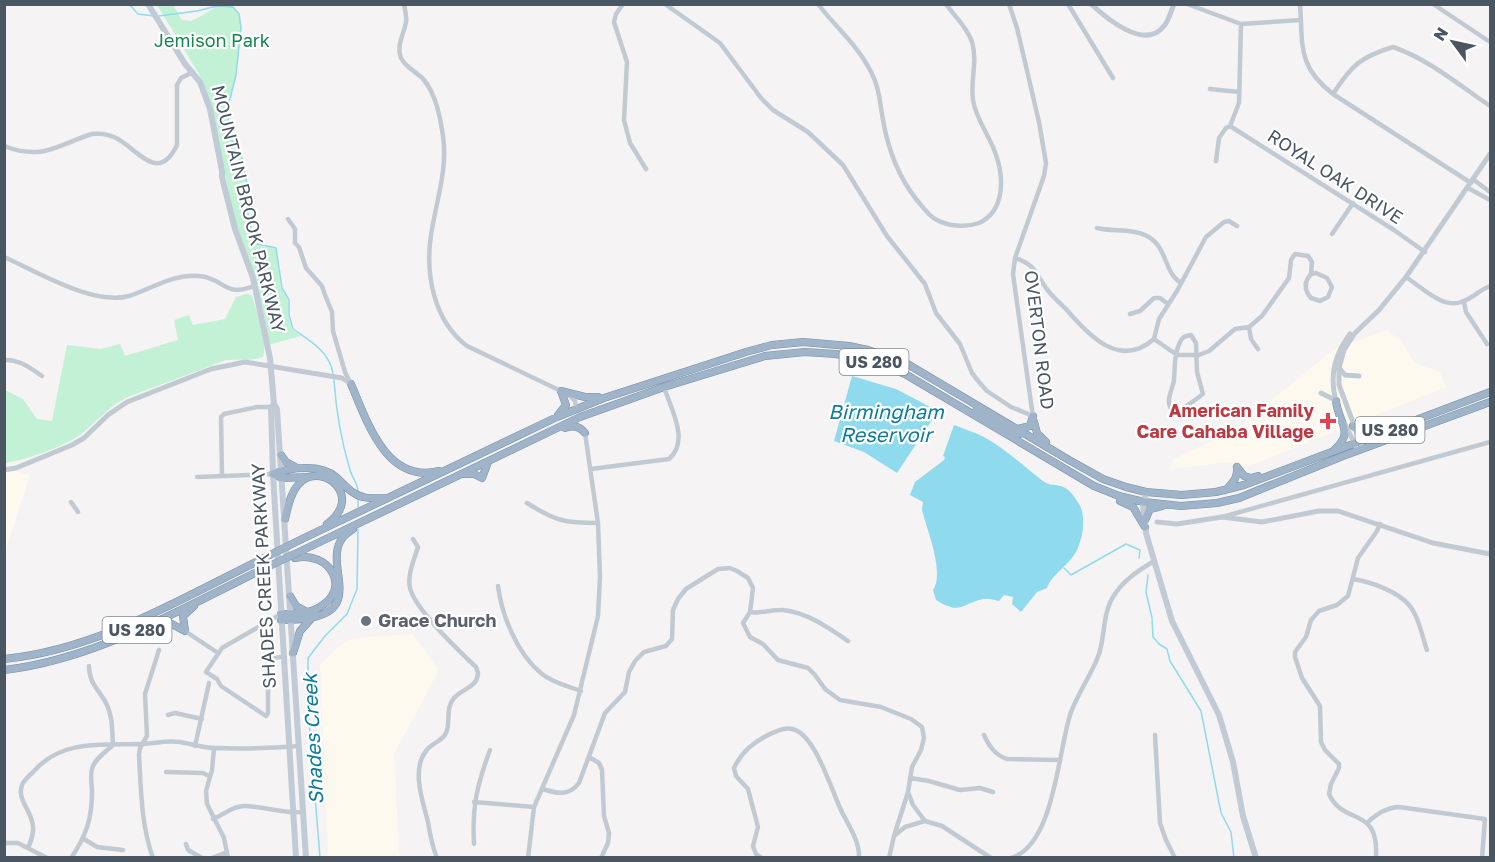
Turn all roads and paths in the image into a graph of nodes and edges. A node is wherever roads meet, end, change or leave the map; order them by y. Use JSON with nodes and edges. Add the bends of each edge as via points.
{"nodes":[{"id":1,"x":148,"y":4,"type":"edge"},
{"id":2,"x":404,"y":4,"type":"edge"},
{"id":3,"x":622,"y":4,"type":"edge"},
{"id":4,"x":665,"y":4,"type":"edge"},
{"id":5,"x":818,"y":4,"type":"edge"},
{"id":6,"x":946,"y":4,"type":"edge"},
{"id":7,"x":1009,"y":4,"type":"edge"},
{"id":8,"x":1068,"y":4,"type":"edge"},
{"id":9,"x":1091,"y":4,"type":"edge"},
{"id":10,"x":1174,"y":4,"type":"edge"},
{"id":11,"x":1187,"y":4,"type":"edge"},
{"id":12,"x":1300,"y":4,"type":"edge"},
{"id":13,"x":1433,"y":4,"type":"edge"},
{"id":14,"x":1301,"y":20,"type":"junction"},
{"id":15,"x":1241,"y":24,"type":"junction"},
{"id":16,"x":1491,"y":42,"type":"edge"},
{"id":17,"x":193,"y":72,"type":"junction"},
{"id":18,"x":1113,"y":78,"type":"dead end"},
{"id":19,"x":1210,"y":88,"type":"dead end"},
{"id":20,"x":1239,"y":92,"type":"junction"},
{"id":21,"x":1333,"y":94,"type":"junction"},
{"id":22,"x":1491,"y":105,"type":"edge"},
{"id":23,"x":1230,"y":126,"type":"junction"},
{"id":24,"x":4,"y":146,"type":"edge"},
{"id":25,"x":1491,"y":154,"type":"edge"},
{"id":26,"x":1216,"y":161,"type":"dead end"},
{"id":27,"x":646,"y":169,"type":"dead end"},
{"id":28,"x":1471,"y":184,"type":"junction"},
{"id":29,"x":1491,"y":192,"type":"edge"},
{"id":30,"x":1491,"y":200,"type":"edge"},
{"id":31,"x":1353,"y":203,"type":"junction"},
{"id":32,"x":288,"y":219,"type":"dead end"},
{"id":33,"x":1236,"y":226,"type":"dead end"},
{"id":34,"x":1097,"y":228,"type":"dead end"},
{"id":35,"x":1332,"y":234,"type":"dead end"},
{"id":36,"x":1425,"y":252,"type":"junction"},
{"id":37,"x":4,"y":258,"type":"edge"},
{"id":38,"x":1016,"y":258,"type":"junction"},
{"id":39,"x":1311,"y":274,"type":"junction"},
{"id":40,"x":1406,"y":277,"type":"junction"},
{"id":41,"x":1182,"y":283,"type":"junction"},
{"id":42,"x":254,"y":286,"type":"junction"},
{"id":43,"x":1491,"y":286,"type":"edge"},
{"id":44,"x":1464,"y":302,"type":"junction"},
{"id":45,"x":1168,"y":304,"type":"junction"},
{"id":46,"x":1379,"y":310,"type":"junction"},
{"id":47,"x":1130,"y":314,"type":"dead end"},
{"id":48,"x":1249,"y":327,"type":"junction"},
{"id":49,"x":1154,"y":339,"type":"junction"},
{"id":50,"x":1487,"y":344,"type":"dead end"},
{"id":51,"x":1258,"y":349,"type":"dead end"},
{"id":52,"x":1196,"y":354,"type":"junction"},
{"id":53,"x":1177,"y":356,"type":"junction"},
{"id":54,"x":4,"y":360,"type":"edge"},
{"id":55,"x":255,"y":362,"type":"junction"},
{"id":56,"x":270,"y":365,"type":"junction"},
{"id":57,"x":1339,"y":368,"type":"junction"},
{"id":58,"x":904,"y":374,"type":"junction"},
{"id":59,"x":42,"y":376,"type":"dead end"},
{"id":60,"x":1359,"y":376,"type":"dead end"},
{"id":61,"x":272,"y":380,"type":"junction"},
{"id":62,"x":351,"y":384,"type":"junction"},
{"id":63,"x":664,"y":387,"type":"junction"},
{"id":64,"x":561,"y":391,"type":"junction"},
{"id":65,"x":1491,"y":392,"type":"edge"},
{"id":66,"x":1321,"y":393,"type":"dead end"},
{"id":67,"x":604,"y":398,"type":"junction"},
{"id":68,"x":1336,"y":401,"type":"junction"},
{"id":69,"x":1491,"y":402,"type":"edge"},
{"id":70,"x":272,"y":405,"type":"junction"},
{"id":71,"x":576,"y":409,"type":"junction"},
{"id":72,"x":597,"y":411,"type":"junction"},
{"id":73,"x":557,"y":417,"type":"junction"},
{"id":74,"x":1034,"y":419,"type":"junction"},
{"id":75,"x":1353,"y":426,"type":"junction"},
{"id":76,"x":1018,"y":429,"type":"junction"},
{"id":77,"x":1393,"y":429,"type":"junction"},
{"id":78,"x":1010,"y":431,"type":"junction"},
{"id":79,"x":546,"y":433,"type":"junction"},
{"id":80,"x":585,"y":433,"type":"junction"},
{"id":81,"x":1031,"y":437,"type":"junction"},
{"id":82,"x":1357,"y":442,"type":"junction"},
{"id":83,"x":1491,"y":442,"type":"edge"},
{"id":84,"x":1361,"y":450,"type":"junction"},
{"id":85,"x":281,"y":454,"type":"junction"},
{"id":86,"x":503,"y":454,"type":"junction"},
{"id":87,"x":1329,"y":454,"type":"junction"},
{"id":88,"x":489,"y":461,"type":"junction"},
{"id":89,"x":450,"y":468,"type":"junction"},
{"id":90,"x":300,"y":469,"type":"junction"},
{"id":91,"x":591,"y":469,"type":"junction"},
{"id":92,"x":1085,"y":469,"type":"junction"},
{"id":93,"x":4,"y":470,"type":"edge"},
{"id":94,"x":1066,"y":471,"type":"junction"},
{"id":95,"x":273,"y":474,"type":"junction"},
{"id":96,"x":282,"y":474,"type":"junction"},
{"id":97,"x":461,"y":474,"type":"junction"},
{"id":98,"x":222,"y":476,"type":"junction"},
{"id":99,"x":1272,"y":476,"type":"junction"},
{"id":100,"x":197,"y":477,"type":"dead end"},
{"id":101,"x":310,"y":477,"type":"junction"},
{"id":102,"x":1226,"y":490,"type":"junction"},
{"id":103,"x":1146,"y":492,"type":"junction"},
{"id":104,"x":389,"y":498,"type":"junction"},
{"id":105,"x":70,"y":502,"type":"dead end"},
{"id":106,"x":1143,"y":502,"type":"junction"},
{"id":107,"x":527,"y":503,"type":"dead end"},
{"id":108,"x":1167,"y":504,"type":"junction"},
{"id":109,"x":78,"y":512,"type":"dead end"},
{"id":110,"x":1222,"y":517,"type":"junction"},
{"id":111,"x":368,"y":518,"type":"junction"},
{"id":112,"x":285,"y":519,"type":"junction"},
{"id":113,"x":1157,"y":522,"type":"dead end"},
{"id":114,"x":598,"y":523,"type":"junction"},
{"id":115,"x":1145,"y":524,"type":"junction"},
{"id":116,"x":1380,"y":524,"type":"junction"},
{"id":117,"x":315,"y":533,"type":"junction"},
{"id":118,"x":413,"y":539,"type":"dead end"},
{"id":119,"x":1491,"y":554,"type":"edge"},
{"id":120,"x":1154,"y":561,"type":"junction"},
{"id":121,"x":263,"y":571,"type":"junction"},
{"id":122,"x":1353,"y":579,"type":"junction"},
{"id":123,"x":337,"y":581,"type":"junction"},
{"id":124,"x":498,"y":586,"type":"dead end"},
{"id":125,"x":290,"y":596,"type":"junction"},
{"id":126,"x":204,"y":598,"type":"junction"},
{"id":127,"x":750,"y":612,"type":"junction"},
{"id":128,"x":310,"y":615,"type":"junction"},
{"id":129,"x":281,"y":617,"type":"junction"},
{"id":130,"x":290,"y":617,"type":"junction"},
{"id":131,"x":148,"y":625,"type":"junction"},
{"id":132,"x":185,"y":631,"type":"junction"},
{"id":133,"x":848,"y":641,"type":"dead end"},
{"id":134,"x":159,"y":650,"type":"dead end"},
{"id":135,"x":1427,"y":650,"type":"dead end"},
{"id":136,"x":218,"y":653,"type":"junction"},
{"id":137,"x":293,"y":653,"type":"junction"},
{"id":138,"x":283,"y":657,"type":"junction"},
{"id":139,"x":4,"y":660,"type":"edge"},
{"id":140,"x":88,"y":666,"type":"dead end"},
{"id":141,"x":4,"y":670,"type":"edge"},
{"id":142,"x":209,"y":683,"type":"dead end"},
{"id":143,"x":581,"y":691,"type":"junction"},
{"id":144,"x":168,"y":715,"type":"dead end"},
{"id":145,"x":202,"y":719,"type":"junction"},
{"id":146,"x":984,"y":735,"type":"dead end"},
{"id":147,"x":1155,"y":735,"type":"dead end"},
{"id":148,"x":143,"y":744,"type":"junction"},
{"id":149,"x":113,"y":745,"type":"junction"},
{"id":150,"x":195,"y":746,"type":"junction"},
{"id":151,"x":299,"y":746,"type":"junction"},
{"id":152,"x":289,"y":747,"type":"junction"},
{"id":153,"x":214,"y":748,"type":"junction"},
{"id":154,"x":490,"y":750,"type":"dead end"},
{"id":155,"x":590,"y":757,"type":"junction"},
{"id":156,"x":1059,"y":760,"type":"junction"},
{"id":157,"x":166,"y":772,"type":"dead end"},
{"id":158,"x":209,"y":776,"type":"junction"},
{"id":159,"x":910,"y":778,"type":"junction"},
{"id":160,"x":543,"y":789,"type":"junction"},
{"id":161,"x":908,"y":792,"type":"junction"},
{"id":162,"x":993,"y":792,"type":"dead end"},
{"id":163,"x":474,"y":802,"type":"junction"},
{"id":164,"x":534,"y":807,"type":"junction"},
{"id":165,"x":303,"y":812,"type":"junction"},
{"id":166,"x":293,"y":813,"type":"junction"},
{"id":167,"x":213,"y":819,"type":"junction"},
{"id":168,"x":925,"y":820,"type":"junction"},
{"id":169,"x":1368,"y":822,"type":"junction"},
{"id":170,"x":894,"y":836,"type":"junction"},
{"id":171,"x":84,"y":840,"type":"junction"},
{"id":172,"x":4,"y":843,"type":"edge"},
{"id":173,"x":186,"y":844,"type":"dead end"},
{"id":174,"x":474,"y":844,"type":"dead end"},
{"id":175,"x":28,"y":848,"type":"junction"},
{"id":176,"x":123,"y":850,"type":"dead end"},
{"id":177,"x":227,"y":855,"type":"edge"},
{"id":178,"x":1022,"y":855,"type":"edge"},
{"id":179,"x":47,"y":858,"type":"edge"},
{"id":180,"x":71,"y":858,"type":"edge"},
{"id":181,"x":153,"y":858,"type":"edge"},
{"id":182,"x":202,"y":858,"type":"edge"},
{"id":183,"x":212,"y":858,"type":"edge"},
{"id":184,"x":296,"y":858,"type":"edge"},
{"id":185,"x":306,"y":858,"type":"edge"},
{"id":186,"x":437,"y":858,"type":"edge"},
{"id":187,"x":528,"y":858,"type":"edge"},
{"id":188,"x":601,"y":858,"type":"edge"},
{"id":189,"x":762,"y":858,"type":"edge"},
{"id":190,"x":859,"y":858,"type":"edge"},
{"id":191,"x":889,"y":858,"type":"edge"},
{"id":192,"x":992,"y":858,"type":"edge"},
{"id":193,"x":1011,"y":858,"type":"edge"},
{"id":194,"x":1175,"y":858,"type":"edge"},
{"id":195,"x":1256,"y":858,"type":"edge"},
{"id":196,"x":1376,"y":858,"type":"edge"},
{"id":197,"x":1482,"y":858,"type":"edge"}],
"edges":[{"from":1,"to":17,"type":"main road","name":"MOUNTAIN BROOK PARKWAY"},
{"from":2,"to":64,"type":"street","via":[[407,21],[400,42],[401,57],[433,93],[443,138],[444,169],[429,262],[439,312],[454,337],[467,346]]},
{"from":3,"to":27,"type":"street","via":[[614,22],[628,70],[624,120],[630,143]]},
{"from":4,"to":74,"type":"street","via":[[720,43],[773,110],[808,132],[843,165],[887,236],[925,284],[936,313],[960,345],[972,373],[987,391]]},
{"from":5,"to":6,"type":"street","via":[[866,60],[879,93],[888,143],[907,186],[934,218],[965,226],[990,215],[1001,193],[996,154],[973,101],[975,63],[971,40]]},
{"from":7,"to":38,"type":"street","name":"OVERTON ROAD","via":[[1040,122],[1046,163]]},
{"from":8,"to":18,"type":"street"},
{"from":9,"to":10,"type":"street","via":[[1126,30],[1148,34],[1165,26]]},
{"from":11,"to":15,"type":"street"},
{"from":12,"to":14,"type":"street"},
{"from":13,"to":16,"type":"street"},
{"from":14,"to":15,"type":"street"},
{"from":14,"to":21,"type":"street","via":[[1302,48],[1308,68]]},
{"from":15,"to":20,"type":"street"},
{"from":17,"to":24,"type":"street","via":[[177,85],[177,146],[163,162],[146,161],[117,138],[99,133],[43,152]]},
{"from":17,"to":42,"type":"main road","name":"MOUNTAIN BROOK PARKWAY","via":[[210,109],[222,177]]},
{"from":19,"to":20,"type":"street"},
{"from":20,"to":23,"type":"street"},
{"from":21,"to":22,"type":"street","via":[[1357,62],[1393,47],[1408,52]]},
{"from":21,"to":28,"type":"street"},
{"from":23,"to":26,"type":"street","via":[[1219,138]]},
{"from":23,"to":31,"type":"street","name":"ROYAL OAK DRIVE"},
{"from":25,"to":28,"type":"street"},
{"from":28,"to":29,"type":"street"},
{"from":28,"to":30,"type":"street"},
{"from":28,"to":36,"type":"street"},
{"from":31,"to":35,"type":"street"},
{"from":31,"to":36,"type":"street","name":"ROYAL OAK DRIVE"},
{"from":32,"to":62,"type":"street","via":[[306,268],[322,286],[332,312],[333,331]]},
{"from":33,"to":41,"type":"street","via":[[1224,222],[1206,237]]},
{"from":34,"to":41,"type":"street","via":[[1128,230],[1152,239],[1164,254],[1173,278]]},
{"from":36,"to":40,"type":"street"},
{"from":37,"to":42,"type":"street","via":[[98,297],[118,298],[175,278],[197,275],[233,291]]},
{"from":38,"to":49,"type":"street","via":[[1032,266],[1049,292],[1101,344],[1127,351]]},
{"from":38,"to":74,"type":"street","name":"OVERTON ROAD","via":[[1013,279]]},
{"from":39,"to":39,"type":"street","via":[[1328,278],[1332,287],[1328,297],[1320,301],[1309,296],[1306,282]]},
{"from":39,"to":48,"type":"street","via":[[1308,256],[1296,254],[1289,278],[1273,303]]},
{"from":40,"to":44,"type":"street","via":[[1445,303]]},
{"from":40,"to":46,"type":"street"},
{"from":41,"to":45,"type":"street"},
{"from":42,"to":56,"type":"main road","name":"MOUNTAIN BROOK PARKWAY"},
{"from":43,"to":44,"type":"street"},
{"from":44,"to":50,"type":"street"},
{"from":45,"to":47,"type":"street","via":[[1154,298],[1140,311]]},
{"from":45,"to":49,"type":"street"},
{"from":46,"to":57,"type":"street","via":[[1355,333]]},
{"from":46,"to":68,"type":"street","via":[[1353,331],[1340,348],[1334,367]]},
{"from":48,"to":51,"type":"street"},
{"from":48,"to":52,"type":"street","via":[[1235,328],[1209,351]]},
{"from":49,"to":53,"type":"street"},
{"from":52,"to":53,"type":"street"},
{"from":52,"to":53,"type":"street","via":[[1195,339],[1187,335],[1181,340]]},
{"from":52,"to":53,"type":"street","via":[[1203,394],[1175,411],[1169,403]]},
{"from":54,"to":59,"type":"street","via":[[26,365]]},
{"from":55,"to":56,"type":"street"},
{"from":55,"to":61,"type":"street"},
{"from":55,"to":93,"type":"street","via":[[211,369],[127,402],[78,441]]},
{"from":56,"to":61,"type":"main road","name":"SHADES CREEK PARKWAY"},
{"from":56,"to":62,"type":"street","via":[[342,378]]},
{"from":57,"to":60,"type":"street","via":[[1345,375]]},
{"from":57,"to":75,"type":"street","via":[[1339,386]]},
{"from":58,"to":63,"type":"highway","number":"US 280","via":[[854,357],[805,352],[765,356]]},
{"from":58,"to":78,"type":"highway"},
{"from":58,"to":94,"type":"highway","number":"US 280"},
{"from":61,"to":70,"type":"main road","name":"SHADES CREEK PARKWAY"},
{"from":62,"to":89,"type":"highway","via":[[374,435],[394,461],[420,473]]},
{"from":63,"to":72,"type":"highway","number":"US 280"},
{"from":63,"to":91,"type":"street","via":[[680,435],[675,454],[669,459]]},
{"from":64,"to":67,"type":"highway"},
{"from":64,"to":71,"type":"street","via":[[572,397]]},
{"from":64,"to":73,"type":"highway","via":[[566,405]]},
{"from":65,"to":77,"type":"highway","number":"US 280"},
{"from":66,"to":68,"type":"street"},
{"from":67,"to":71,"type":"highway","number":"US 280"},
{"from":67,"to":76,"type":"highway","number":"US 280","via":[[763,347],[831,343],[904,362]]},
{"from":68,"to":82,"type":"street"},
{"from":68,"to":87,"type":"highway","via":[[1346,434]]},
{"from":69,"to":84,"type":"highway","number":"US 280"},
{"from":70,"to":85,"type":"main road","name":"SHADES CREEK PARKWAY","via":[[277,409]]},
{"from":70,"to":95,"type":"main road","name":"SHADES CREEK PARKWAY"},
{"from":70,"to":98,"type":"street","via":[[221,417]]},
{"from":71,"to":73,"type":"highway","number":"US 280"},
{"from":71,"to":86,"type":"highway","via":[[570,417]]},
{"from":72,"to":79,"type":"highway","number":"US 280"},
{"from":72,"to":80,"type":"highway","via":[[587,421]]},
{"from":73,"to":89,"type":"highway","number":"US 280"},
{"from":74,"to":76,"type":"highway","via":[[1030,426]]},
{"from":74,"to":81,"type":"street","name":"OVERTON ROAD"},
{"from":74,"to":92,"type":"highway","via":[[1042,439]]},
{"from":75,"to":77,"type":"highway","via":[[1365,434],[1387,427]]},
{"from":75,"to":82,"type":"street"},
{"from":76,"to":78,"type":"highway","via":[[1020,434]]},
{"from":76,"to":81,"type":"highway","number":"US 280"},
{"from":77,"to":82,"type":"highway","number":"US 280"},
{"from":78,"to":81,"type":"highway","via":[[1024,441]]},
{"from":79,"to":80,"type":"highway","via":[[574,426]]},
{"from":79,"to":86,"type":"highway","number":"US 280"},
{"from":80,"to":91,"type":"street"},
{"from":81,"to":92,"type":"highway","number":"US 280"},
{"from":82,"to":84,"type":"street"},
{"from":82,"to":87,"type":"highway","number":"US 280"},
{"from":83,"to":110,"type":"street"},
{"from":84,"to":108,"type":"highway","number":"US 280","via":[[1239,498],[1181,506]]},
{"from":85,"to":90,"type":"highway","via":[[286,462]]},
{"from":85,"to":96,"type":"main road","name":"SHADES CREEK PARKWAY"},
{"from":86,"to":88,"type":"highway","number":"US 280"},
{"from":87,"to":99,"type":"highway","number":"US 280"},
{"from":88,"to":97,"type":"highway","number":"US 280"},
{"from":88,"to":97,"type":"highway","via":[[483,478]]},
{"from":89,"to":104,"type":"highway","number":"US 280"},
{"from":90,"to":96,"type":"highway"},
{"from":90,"to":104,"type":"highway","via":[[328,471],[365,498]]},
{"from":91,"to":114,"type":"street"},
{"from":92,"to":103,"type":"highway","number":"US 280","via":[[1103,479]]},
{"from":94,"to":106,"type":"highway","number":"US 280","via":[[1094,486]]},
{"from":94,"to":115,"type":"highway","via":[[1096,491],[1133,507]]},
{"from":95,"to":96,"type":"highway"},
{"from":95,"to":98,"type":"street"},
{"from":95,"to":129,"type":"main road","name":"SHADES CREEK PARKWAY"},
{"from":96,"to":101,"type":"highway"},
{"from":96,"to":112,"type":"main road","name":"SHADES CREEK PARKWAY"},
{"from":97,"to":111,"type":"highway","number":"US 280"},
{"from":98,"to":100,"type":"street"},
{"from":99,"to":102,"type":"highway","number":"US 280"},
{"from":99,"to":102,"type":"highway","via":[[1251,478],[1237,467],[1234,481]]},
{"from":101,"to":112,"type":"highway","via":[[296,489]]},
{"from":101,"to":117,"type":"highway","via":[[333,482],[342,498],[338,515]]},
{"from":102,"to":103,"type":"highway","number":"US 280","via":[[1182,495]]},
{"from":103,"to":106,"type":"main road"},
{"from":104,"to":117,"type":"highway","number":"US 280"},
{"from":105,"to":109,"type":"street"},
{"from":106,"to":108,"type":"highway","number":"US 280"},
{"from":106,"to":115,"type":"main road"},
{"from":107,"to":114,"type":"street","via":[[559,521]]},
{"from":108,"to":115,"type":"highway","via":[[1150,509]]},
{"from":110,"to":113,"type":"street","via":[[1177,524]]},
{"from":110,"to":116,"type":"street","via":[[1262,522],[1328,511]]},
{"from":111,"to":121,"type":"highway","number":"US 280","bridge":true},
{"from":111,"to":123,"type":"highway","via":[[342,537]]},
{"from":112,"to":125,"type":"main road","name":"SHADES CREEK PARKWAY"},
{"from":114,"to":143,"type":"street","via":[[598,616]]},
{"from":115,"to":120,"type":"main road"},
{"from":116,"to":119,"type":"street","via":[[1432,543]]},
{"from":116,"to":122,"type":"street","via":[[1358,558]]},
{"from":117,"to":139,"type":"highway","number":"US 280","bridge":true,"via":[[89,641]]},
{"from":118,"to":186,"type":"street","via":[[418,547],[410,589],[446,639],[478,673],[475,684],[449,705],[447,732],[425,751],[422,760],[419,793]]},
{"from":120,"to":156,"type":"street","via":[[1126,580],[1112,599],[1098,657],[1071,713]]},
{"from":120,"to":195,"type":"main road","via":[[1172,621],[1219,715]]},
{"from":121,"to":123,"type":"highway","bridge":true,"via":[[295,558],[313,557],[326,564]]},
{"from":121,"to":126,"type":"highway","number":"US 280","via":[[229,590]]},
{"from":122,"to":135,"type":"street","via":[[1390,592],[1408,604]]},
{"from":122,"to":169,"type":"street","via":[[1345,600],[1319,611],[1311,620],[1295,657],[1302,678],[1320,706],[1323,746],[1339,764],[1329,794],[1337,806]]},
{"from":123,"to":128,"type":"highway","via":[[340,594],[336,603],[329,610]]},
{"from":124,"to":143,"type":"street","via":[[518,645],[534,666],[550,679]]},
{"from":125,"to":128,"type":"highway","via":[[296,606]]},
{"from":125,"to":130,"type":"main road","name":"SHADES CREEK PARKWAY"},
{"from":126,"to":131,"type":"highway","number":"US 280"},
{"from":126,"to":132,"type":"highway","via":[[183,616]]},
{"from":127,"to":133,"type":"street","via":[[793,611]]},
{"from":127,"to":155,"type":"street","via":[[753,588],[748,578],[730,568],[718,569],[686,589],[673,610],[672,639],[666,646],[644,652],[635,661],[625,692],[605,713]]},
{"from":127,"to":159,"type":"street","via":[[744,628],[778,660],[808,668],[840,700],[881,707],[921,727],[924,738]]},
{"from":128,"to":130,"type":"highway"},
{"from":128,"to":137,"type":"highway"},
{"from":129,"to":130,"type":"highway"},
{"from":129,"to":136,"type":"street"},
{"from":129,"to":138,"type":"main road","name":"SHADES CREEK PARKWAY"},
{"from":130,"to":137,"type":"main road","name":"SHADES CREEK PARKWAY"},
{"from":131,"to":132,"type":"highway","via":[[168,622]]},
{"from":131,"to":141,"type":"highway","number":"US 280","via":[[84,652]]},
{"from":132,"to":136,"type":"street"},
{"from":134,"to":148,"type":"street","via":[[145,694],[147,736]]},
{"from":136,"to":138,"type":"street","via":[[206,672],[266,716],[268,665]]},
{"from":137,"to":151,"type":"main road","name":"SHADES CREEK PARKWAY"},
{"from":138,"to":152,"type":"main road","name":"SHADES CREEK PARKWAY"},
{"from":140,"to":149,"type":"street","via":[[91,683],[112,718]]},
{"from":142,"to":145,"type":"street"},
{"from":143,"to":160,"type":"street"},
{"from":144,"to":145,"type":"street"},
{"from":145,"to":150,"type":"street"},
{"from":146,"to":156,"type":"street","via":[[990,747],[1007,759]]},
{"from":147,"to":194,"type":"street","via":[[1160,823]]},
{"from":148,"to":149,"type":"street"},
{"from":148,"to":150,"type":"street","via":[[159,741]]},
{"from":148,"to":181,"type":"street","via":[[139,755],[143,819]]},
{"from":149,"to":171,"type":"street","via":[[92,768]]},
{"from":149,"to":175,"type":"street","via":[[75,746],[54,754],[23,783],[22,801],[33,826]]},
{"from":150,"to":153,"type":"street"},
{"from":151,"to":152,"type":"street"},
{"from":151,"to":165,"type":"main road","name":"SHADES CREEK PARKWAY"},
{"from":152,"to":153,"type":"street"},
{"from":152,"to":166,"type":"main road","name":"SHADES CREEK PARKWAY"},
{"from":153,"to":158,"type":"street"},
{"from":154,"to":163,"type":"street"},
{"from":155,"to":160,"type":"street","via":[[574,789],[567,793]]},
{"from":155,"to":188,"type":"street","via":[[602,770],[604,816],[609,834]]},
{"from":156,"to":178,"type":"street","via":[[1045,821]]},
{"from":157,"to":158,"type":"street"},
{"from":158,"to":167,"type":"street","via":[[206,798]]},
{"from":159,"to":161,"type":"street"},
{"from":159,"to":162,"type":"street","via":[[960,790],[980,788]]},
{"from":160,"to":164,"type":"street"},
{"from":161,"to":168,"type":"street"},
{"from":161,"to":170,"type":"street"},
{"from":163,"to":164,"type":"street"},
{"from":163,"to":174,"type":"street"},
{"from":164,"to":187,"type":"street"},
{"from":165,"to":166,"type":"street"},
{"from":165,"to":185,"type":"main road","name":"SHADES CREEK PARKWAY"},
{"from":166,"to":167,"type":"street","via":[[243,806]]},
{"from":166,"to":184,"type":"main road","name":"SHADES CREEK PARKWAY"},
{"from":167,"to":177,"type":"street","via":[[224,838]]},
{"from":168,"to":170,"type":"street"},
{"from":168,"to":192,"type":"street","via":[[942,826]]},
{"from":169,"to":196,"type":"street","via":[[1377,842]]},
{"from":169,"to":197,"type":"street","via":[[1378,813],[1399,807],[1485,819]]},
{"from":170,"to":191,"type":"street"},
{"from":171,"to":176,"type":"street","via":[[98,847]]},
{"from":171,"to":180,"type":"street"},
{"from":172,"to":175,"type":"street"},
{"from":173,"to":182,"type":"street"},
{"from":175,"to":179,"type":"street"},
{"from":177,"to":183,"type":"street"},
{"from":178,"to":193,"type":"street"},
{"from":189,"to":190,"type":"street","via":[[753,846],[758,827],[748,789],[734,768],[755,742],[790,728],[803,734],[813,748],[860,850]]}]}
